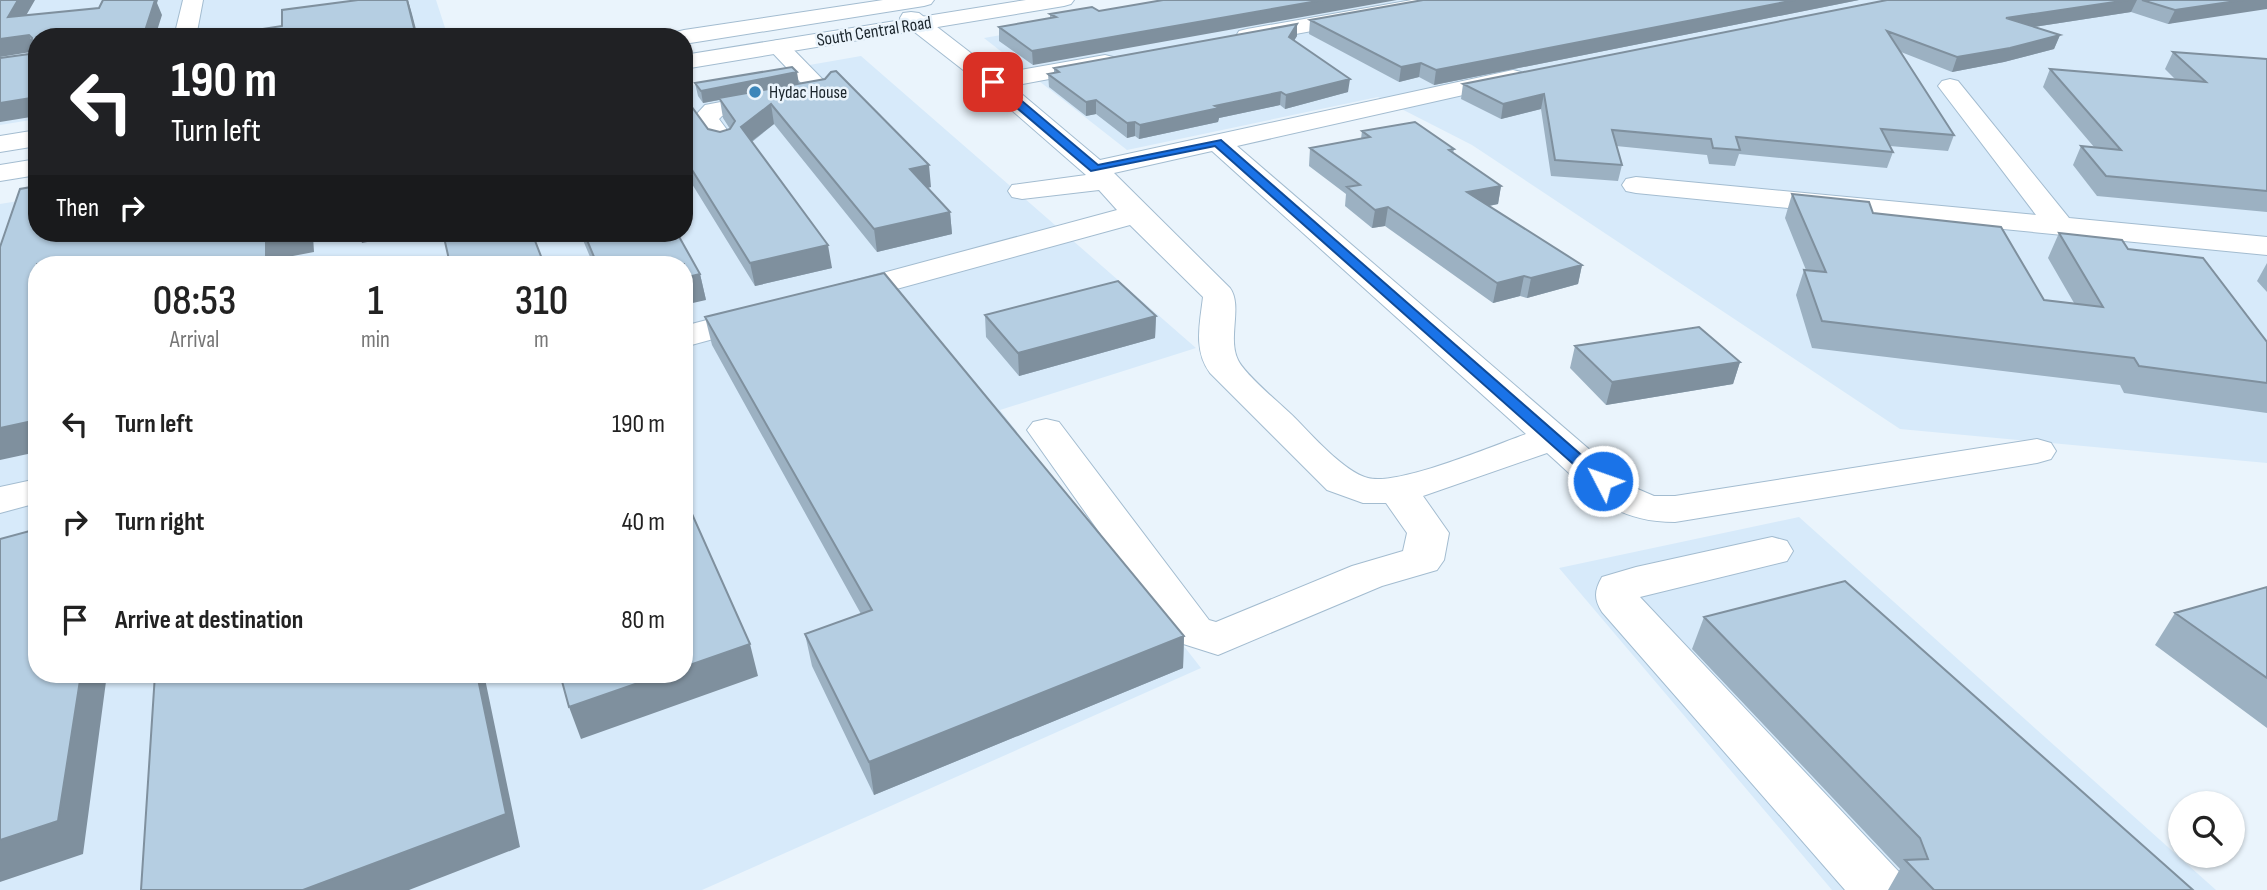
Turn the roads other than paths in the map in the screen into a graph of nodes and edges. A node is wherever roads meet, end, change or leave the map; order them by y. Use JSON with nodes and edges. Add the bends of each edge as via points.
{"nodes":[{"id":1,"x":193,"y":0,"type":"edge"},
{"id":2,"x":1021,"y":0,"type":"edge"},
{"id":3,"x":1063,"y":0,"type":"edge"},
{"id":4,"x":1447,"y":0,"type":"edge"},
{"id":5,"x":918,"y":14,"type":"edge"},
{"id":6,"x":187,"y":28,"type":"edge"},
{"id":7,"x":693,"y":36,"type":"edge"},
{"id":8,"x":1227,"y":40,"type":"edge"},
{"id":9,"x":778,"y":47,"type":"junction"},
{"id":10,"x":693,"y":52,"type":"edge"},
{"id":11,"x":1131,"y":58,"type":"edge"},
{"id":12,"x":693,"y":61,"type":"edge"},
{"id":13,"x":806,"y":72,"type":"junction"},
{"id":14,"x":1536,"y":72,"type":"edge"},
{"id":15,"x":993,"y":82,"type":"junction"},
{"id":16,"x":1950,"y":86,"type":"dead end"},
{"id":17,"x":713,"y":89,"type":"edge"},
{"id":18,"x":28,"y":139,"type":"edge"},
{"id":19,"x":723,"y":142,"type":"edge"},
{"id":20,"x":1217,"y":142,"type":"junction"},
{"id":21,"x":0,"y":144,"type":"edge"},
{"id":22,"x":28,"y":160,"type":"edge"},
{"id":23,"x":0,"y":165,"type":"edge"},
{"id":24,"x":28,"y":168,"type":"edge"},
{"id":25,"x":0,"y":173,"type":"edge"},
{"id":26,"x":1101,"y":175,"type":"junction"},
{"id":27,"x":1636,"y":185,"type":"dead end"},
{"id":28,"x":1022,"y":191,"type":"dead end"},
{"id":29,"x":1136,"y":214,"type":"junction"},
{"id":30,"x":2060,"y":226,"type":"junction"},
{"id":31,"x":2267,"y":246,"type":"edge"},
{"id":32,"x":693,"y":335,"type":"edge"},
{"id":33,"x":1046,"y":430,"type":"dead end"},
{"id":34,"x":1553,"y":438,"type":"junction"},
{"id":35,"x":2037,"y":451,"type":"dead end"},
{"id":36,"x":1398,"y":491,"type":"junction"},
{"id":37,"x":28,"y":493,"type":"edge"},
{"id":38,"x":0,"y":500,"type":"edge"},
{"id":39,"x":1772,"y":551,"type":"dead end"},
{"id":40,"x":1880,"y":890,"type":"edge"}],
"edges":[{"from":1,"to":6,"type":"street"},
{"from":2,"to":5,"type":"street","name":"South Central Road"},
{"from":3,"to":5,"type":"street","name":"South Central Road"},
{"from":4,"to":8,"type":"street"},
{"from":5,"to":7,"type":"street"},
{"from":5,"to":9,"type":"street","name":"South Central Road"},
{"from":5,"to":10,"type":"street","name":"South Central Road"},
{"from":5,"to":15,"type":"street"},
{"from":9,"to":12,"type":"street","name":"South Central Road"},
{"from":9,"to":13,"type":"street"},
{"from":11,"to":15,"type":"street"},
{"from":13,"to":17,"type":"street"},
{"from":13,"to":19,"type":"street","via":[[819,85],[818,91],[708,114],[706,118]]},
{"from":14,"to":20,"type":"street"},
{"from":15,"to":26,"type":"street"},
{"from":16,"to":30,"type":"street"},
{"from":18,"to":21,"type":"street"},
{"from":20,"to":26,"type":"street"},
{"from":20,"to":34,"type":"street"},
{"from":22,"to":23,"type":"street"},
{"from":24,"to":25,"type":"street"},
{"from":26,"to":28,"type":"street"},
{"from":26,"to":29,"type":"street"},
{"from":27,"to":30,"type":"street"},
{"from":29,"to":32,"type":"street"},
{"from":29,"to":36,"type":"street","via":[[1219,295],[1215,342],[1222,366],[1341,481],[1363,491]]},
{"from":30,"to":31,"type":"street"},
{"from":33,"to":36,"type":"street","via":[[1193,631],[1218,639],[1367,576],[1422,560],[1428,533]]},
{"from":34,"to":35,"type":"street","via":[[1619,496],[1647,509],[1689,507]]},
{"from":34,"to":36,"type":"street"},
{"from":37,"to":38,"type":"street"},
{"from":39,"to":40,"type":"street","via":[[1636,582],[1618,588],[1618,601]]}]}
